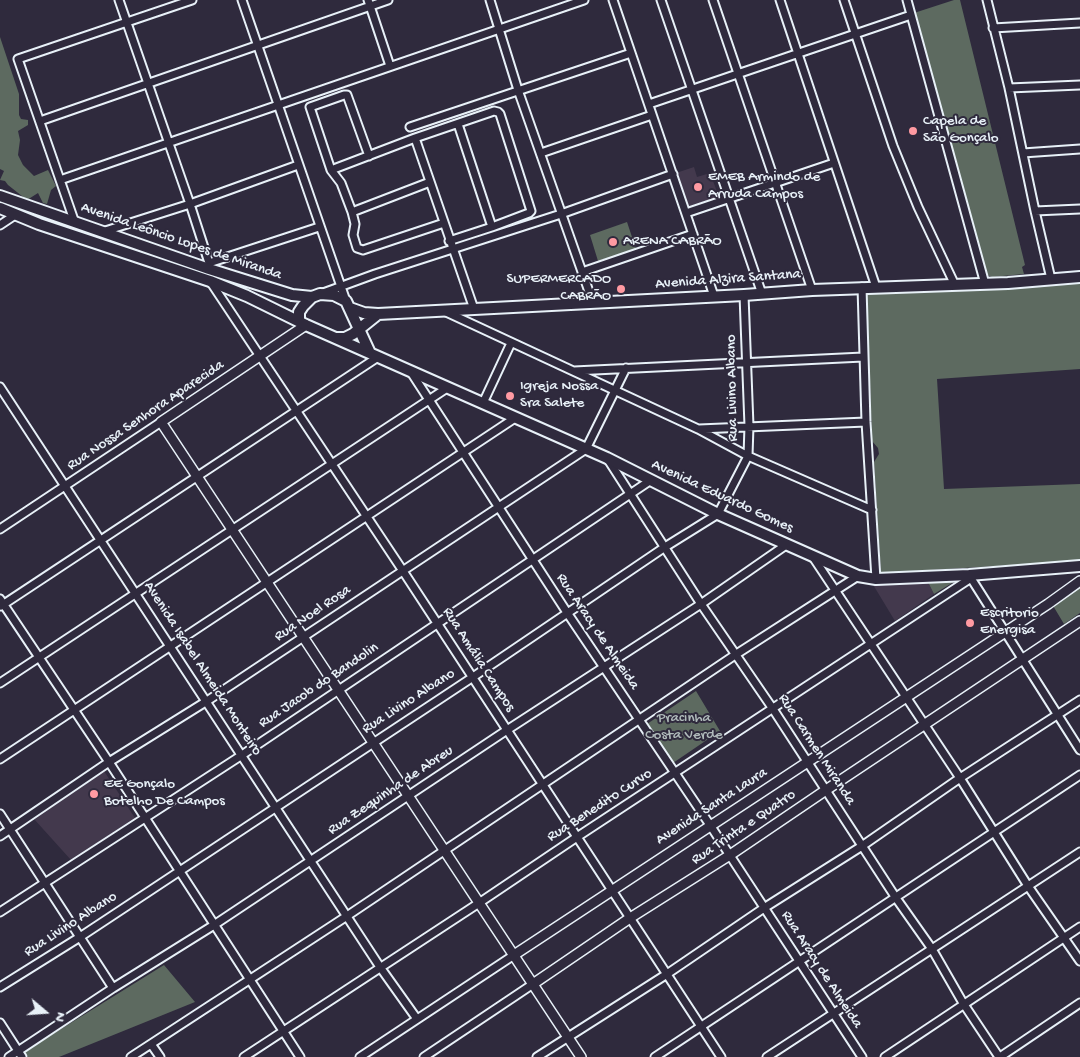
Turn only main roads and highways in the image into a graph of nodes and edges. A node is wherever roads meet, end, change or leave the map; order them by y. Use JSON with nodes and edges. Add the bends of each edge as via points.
{"nodes":[{"id":1,"x":0,"y":196,"type":"edge"},
{"id":2,"x":0,"y":208,"type":"edge"},
{"id":3,"x":1080,"y":277,"type":"edge"},
{"id":4,"x":316,"y":295,"type":"junction"},
{"id":5,"x":348,"y":304,"type":"junction"},
{"id":6,"x":378,"y":314,"type":"junction"},
{"id":7,"x":302,"y":323,"type":"junction"},
{"id":8,"x":359,"y":329,"type":"junction"},
{"id":9,"x":336,"y":338,"type":"junction"},
{"id":10,"x":374,"y":355,"type":"junction"},
{"id":11,"x":1080,"y":566,"type":"edge"}],
"edges":[{"from":1,"to":4,"type":"main road","name":"Avenida Leôncio Lopes de Miranda","via":[[292,296]]},
{"from":2,"to":7,"type":"main road","name":"Avenida Leôncio Lopes de Miranda","via":[[210,281]]},
{"from":3,"to":6,"type":"main road","name":"Avenida Alzira Santana"},
{"from":4,"to":5,"type":"main road","name":"Avenida Leôncio Lopes de Miranda","via":[[334,295]]},
{"from":4,"to":7,"type":"main road","via":[[299,312]]},
{"from":5,"to":6,"type":"main road","name":"Avenida Leôncio Lopes de Miranda","via":[[364,313]]},
{"from":5,"to":8,"type":"main road"},
{"from":6,"to":8,"type":"main road"},
{"from":7,"to":9,"type":"main road","name":"Avenida Leôncio Lopes de Miranda"},
{"from":8,"to":9,"type":"main road","via":[[345,338]]},
{"from":8,"to":10,"type":"main road"},
{"from":9,"to":10,"type":"main road","name":"Avenida Eduardo Gomes"},
{"from":10,"to":11,"type":"main road","name":"Avenida Eduardo Gomes","via":[[607,458],[718,514],[858,576],[876,579],[970,577]]}]}
